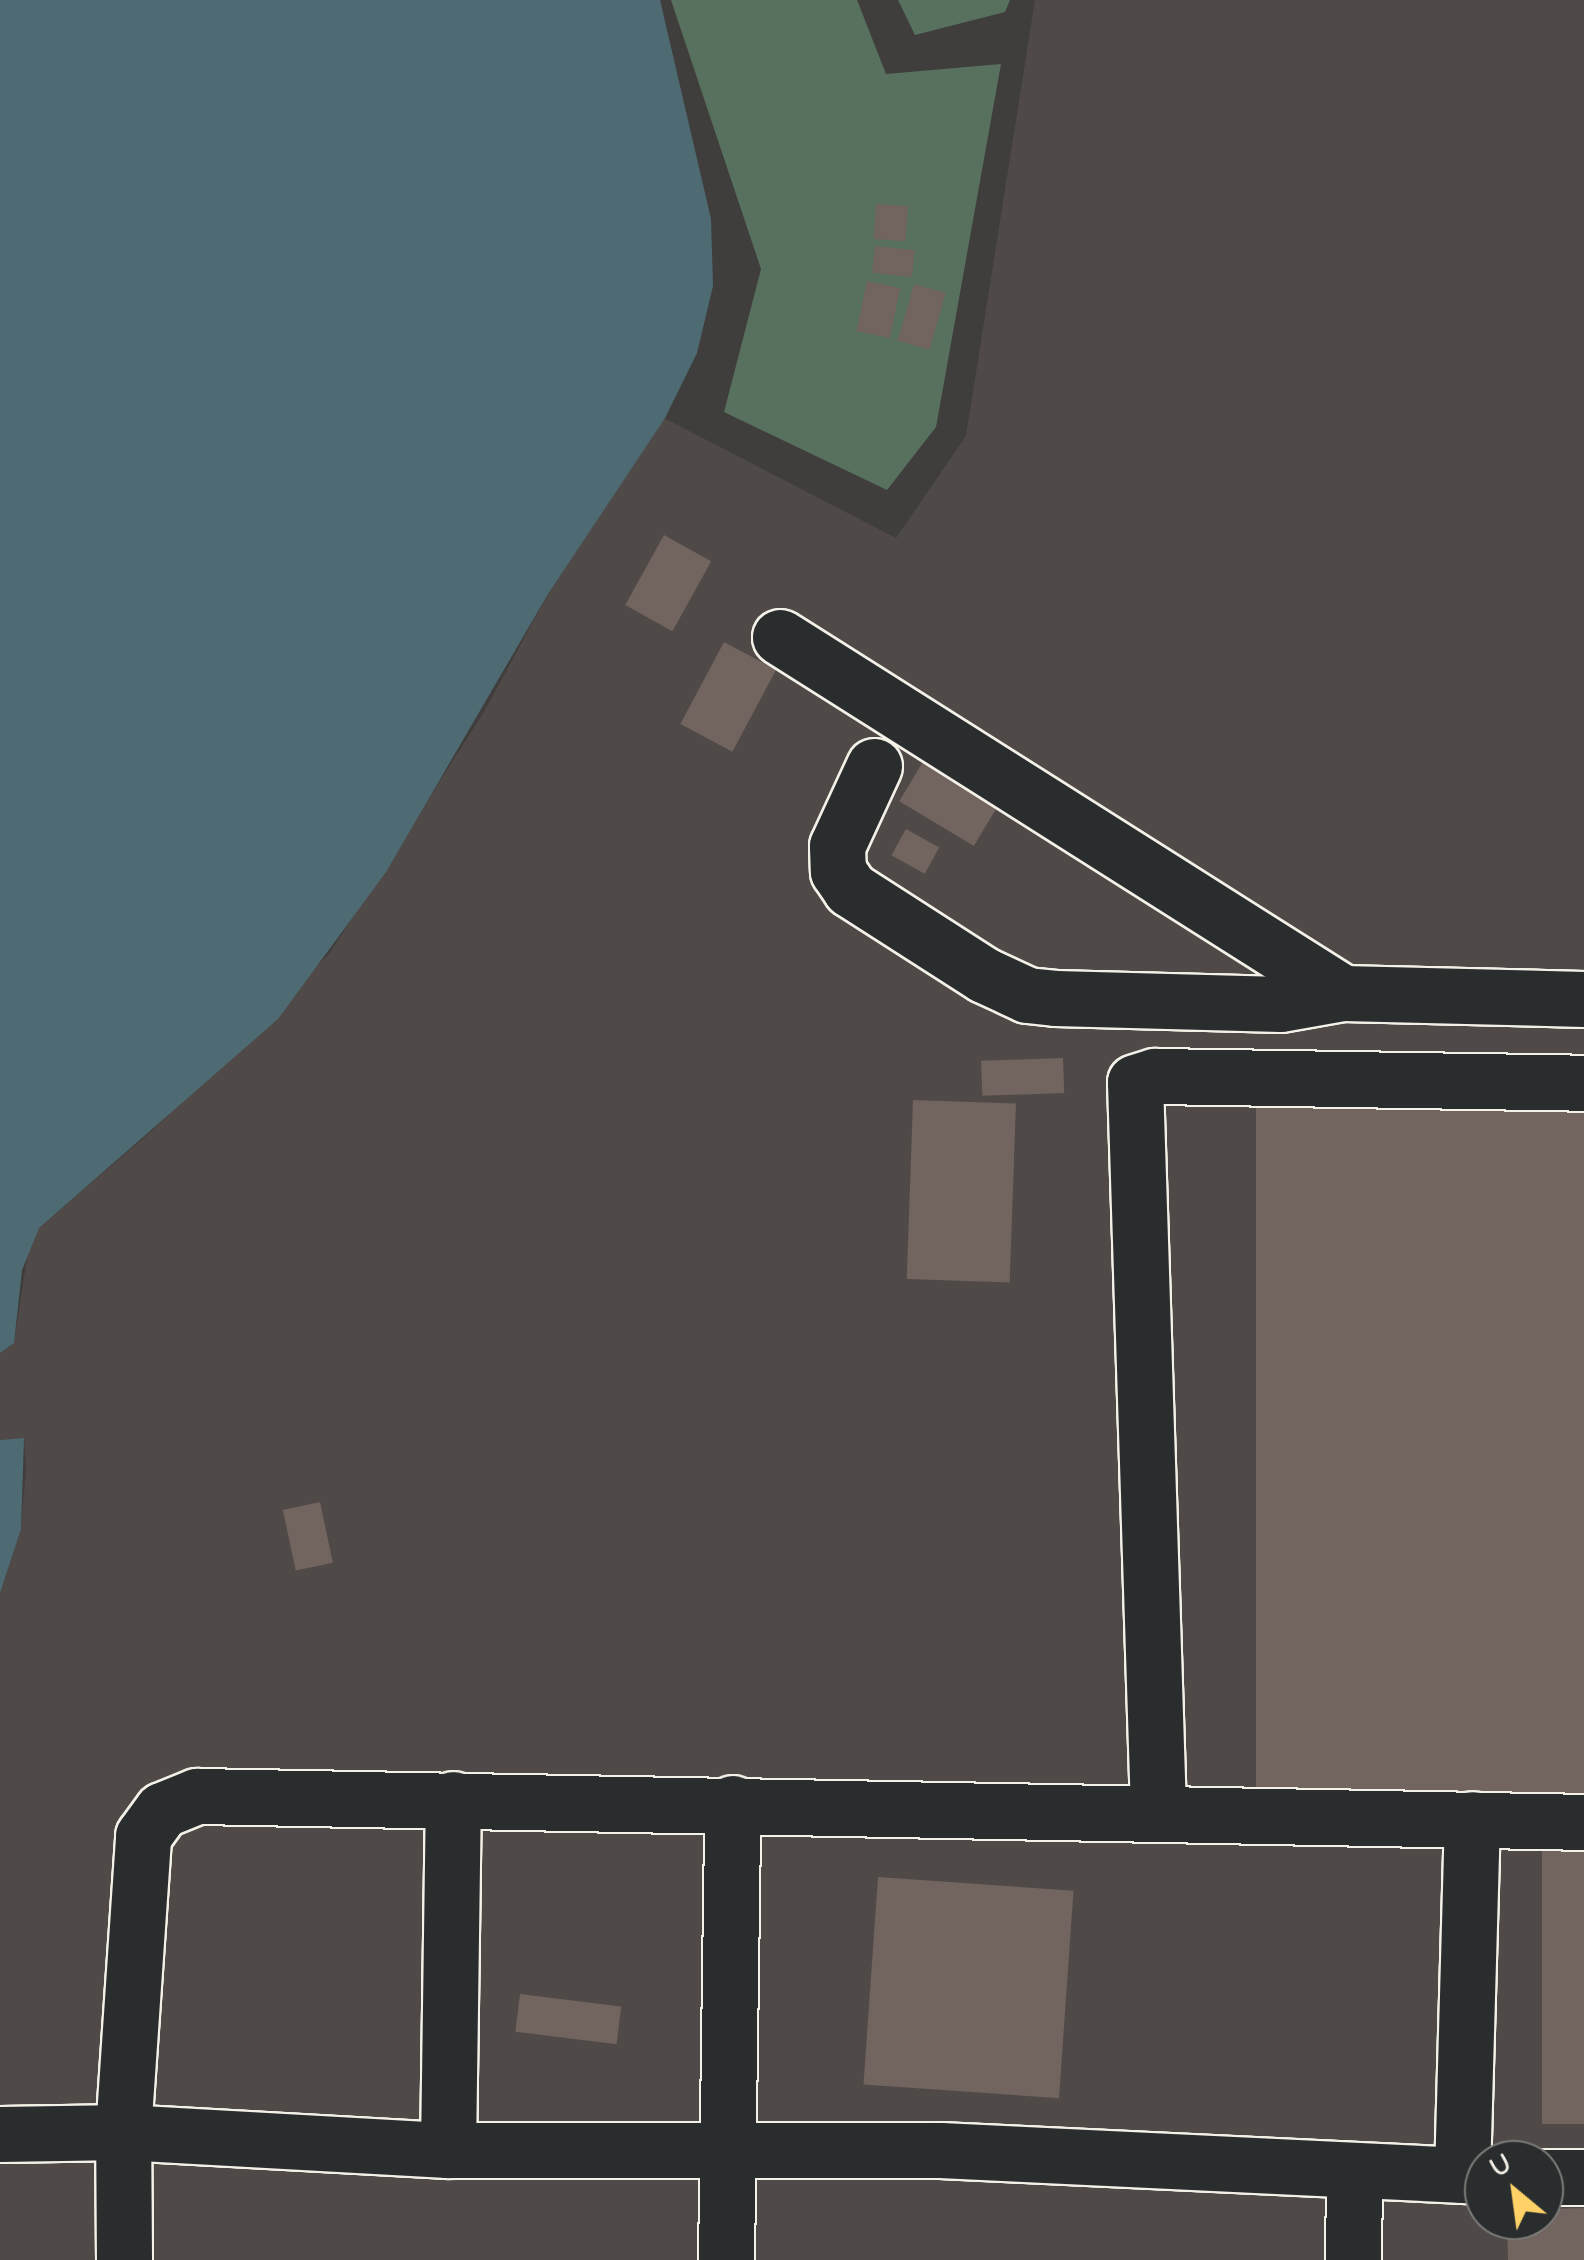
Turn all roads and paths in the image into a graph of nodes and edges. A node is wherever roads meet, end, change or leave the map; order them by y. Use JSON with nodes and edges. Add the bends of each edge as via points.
{"nodes":[{"id":1,"x":780,"y":637,"type":"dead end"},
{"id":2,"x":874,"y":766,"type":"dead end"},
{"id":3,"x":1343,"y":992,"type":"junction"},
{"id":4,"x":1584,"y":998,"type":"edge"},
{"id":5,"x":1584,"y":1082,"type":"edge"},
{"id":6,"x":453,"y":1800,"type":"junction"},
{"id":7,"x":732,"y":1803,"type":"junction"},
{"id":8,"x":1158,"y":1810,"type":"junction"},
{"id":9,"x":1472,"y":1819,"type":"junction"},
{"id":10,"x":1584,"y":1822,"type":"edge"},
{"id":11,"x":123,"y":2132,"type":"junction"},
{"id":12,"x":0,"y":2134,"type":"edge"},
{"id":13,"x":1473,"y":2140,"type":"edge"},
{"id":14,"x":724,"y":2148,"type":"junction"},
{"id":15,"x":448,"y":2150,"type":"junction"},
{"id":16,"x":1354,"y":2174,"type":"junction"},
{"id":17,"x":1464,"y":2175,"type":"edge"},
{"id":18,"x":124,"y":2260,"type":"edge"},
{"id":19,"x":726,"y":2260,"type":"edge"},
{"id":20,"x":1353,"y":2260,"type":"edge"}],
"edges":[{"from":1,"to":3,"type":"lane"},
{"from":2,"to":3,"type":"lane","via":[[837,846],[838,871],[850,888],[1027,995],[1281,1004]]},
{"from":3,"to":4,"type":"lane"},
{"from":5,"to":8,"type":"lane","via":[[1154,1076],[1135,1082]]},
{"from":6,"to":7,"type":"lane"},
{"from":6,"to":11,"type":"lane","via":[[198,1796],[162,1810],[143,1836]]},
{"from":6,"to":15,"type":"lane"},
{"from":7,"to":8,"type":"lane"},
{"from":7,"to":14,"type":"lane"},
{"from":8,"to":9,"type":"lane"},
{"from":9,"to":10,"type":"lane"},
{"from":9,"to":13,"type":"lane"},
{"from":11,"to":12,"type":"lane"},
{"from":11,"to":15,"type":"lane"},
{"from":11,"to":18,"type":"lane"},
{"from":14,"to":15,"type":"lane"},
{"from":14,"to":16,"type":"lane","via":[[940,2150]]},
{"from":14,"to":19,"type":"lane"},
{"from":16,"to":17,"type":"lane"},
{"from":16,"to":20,"type":"lane"}]}
